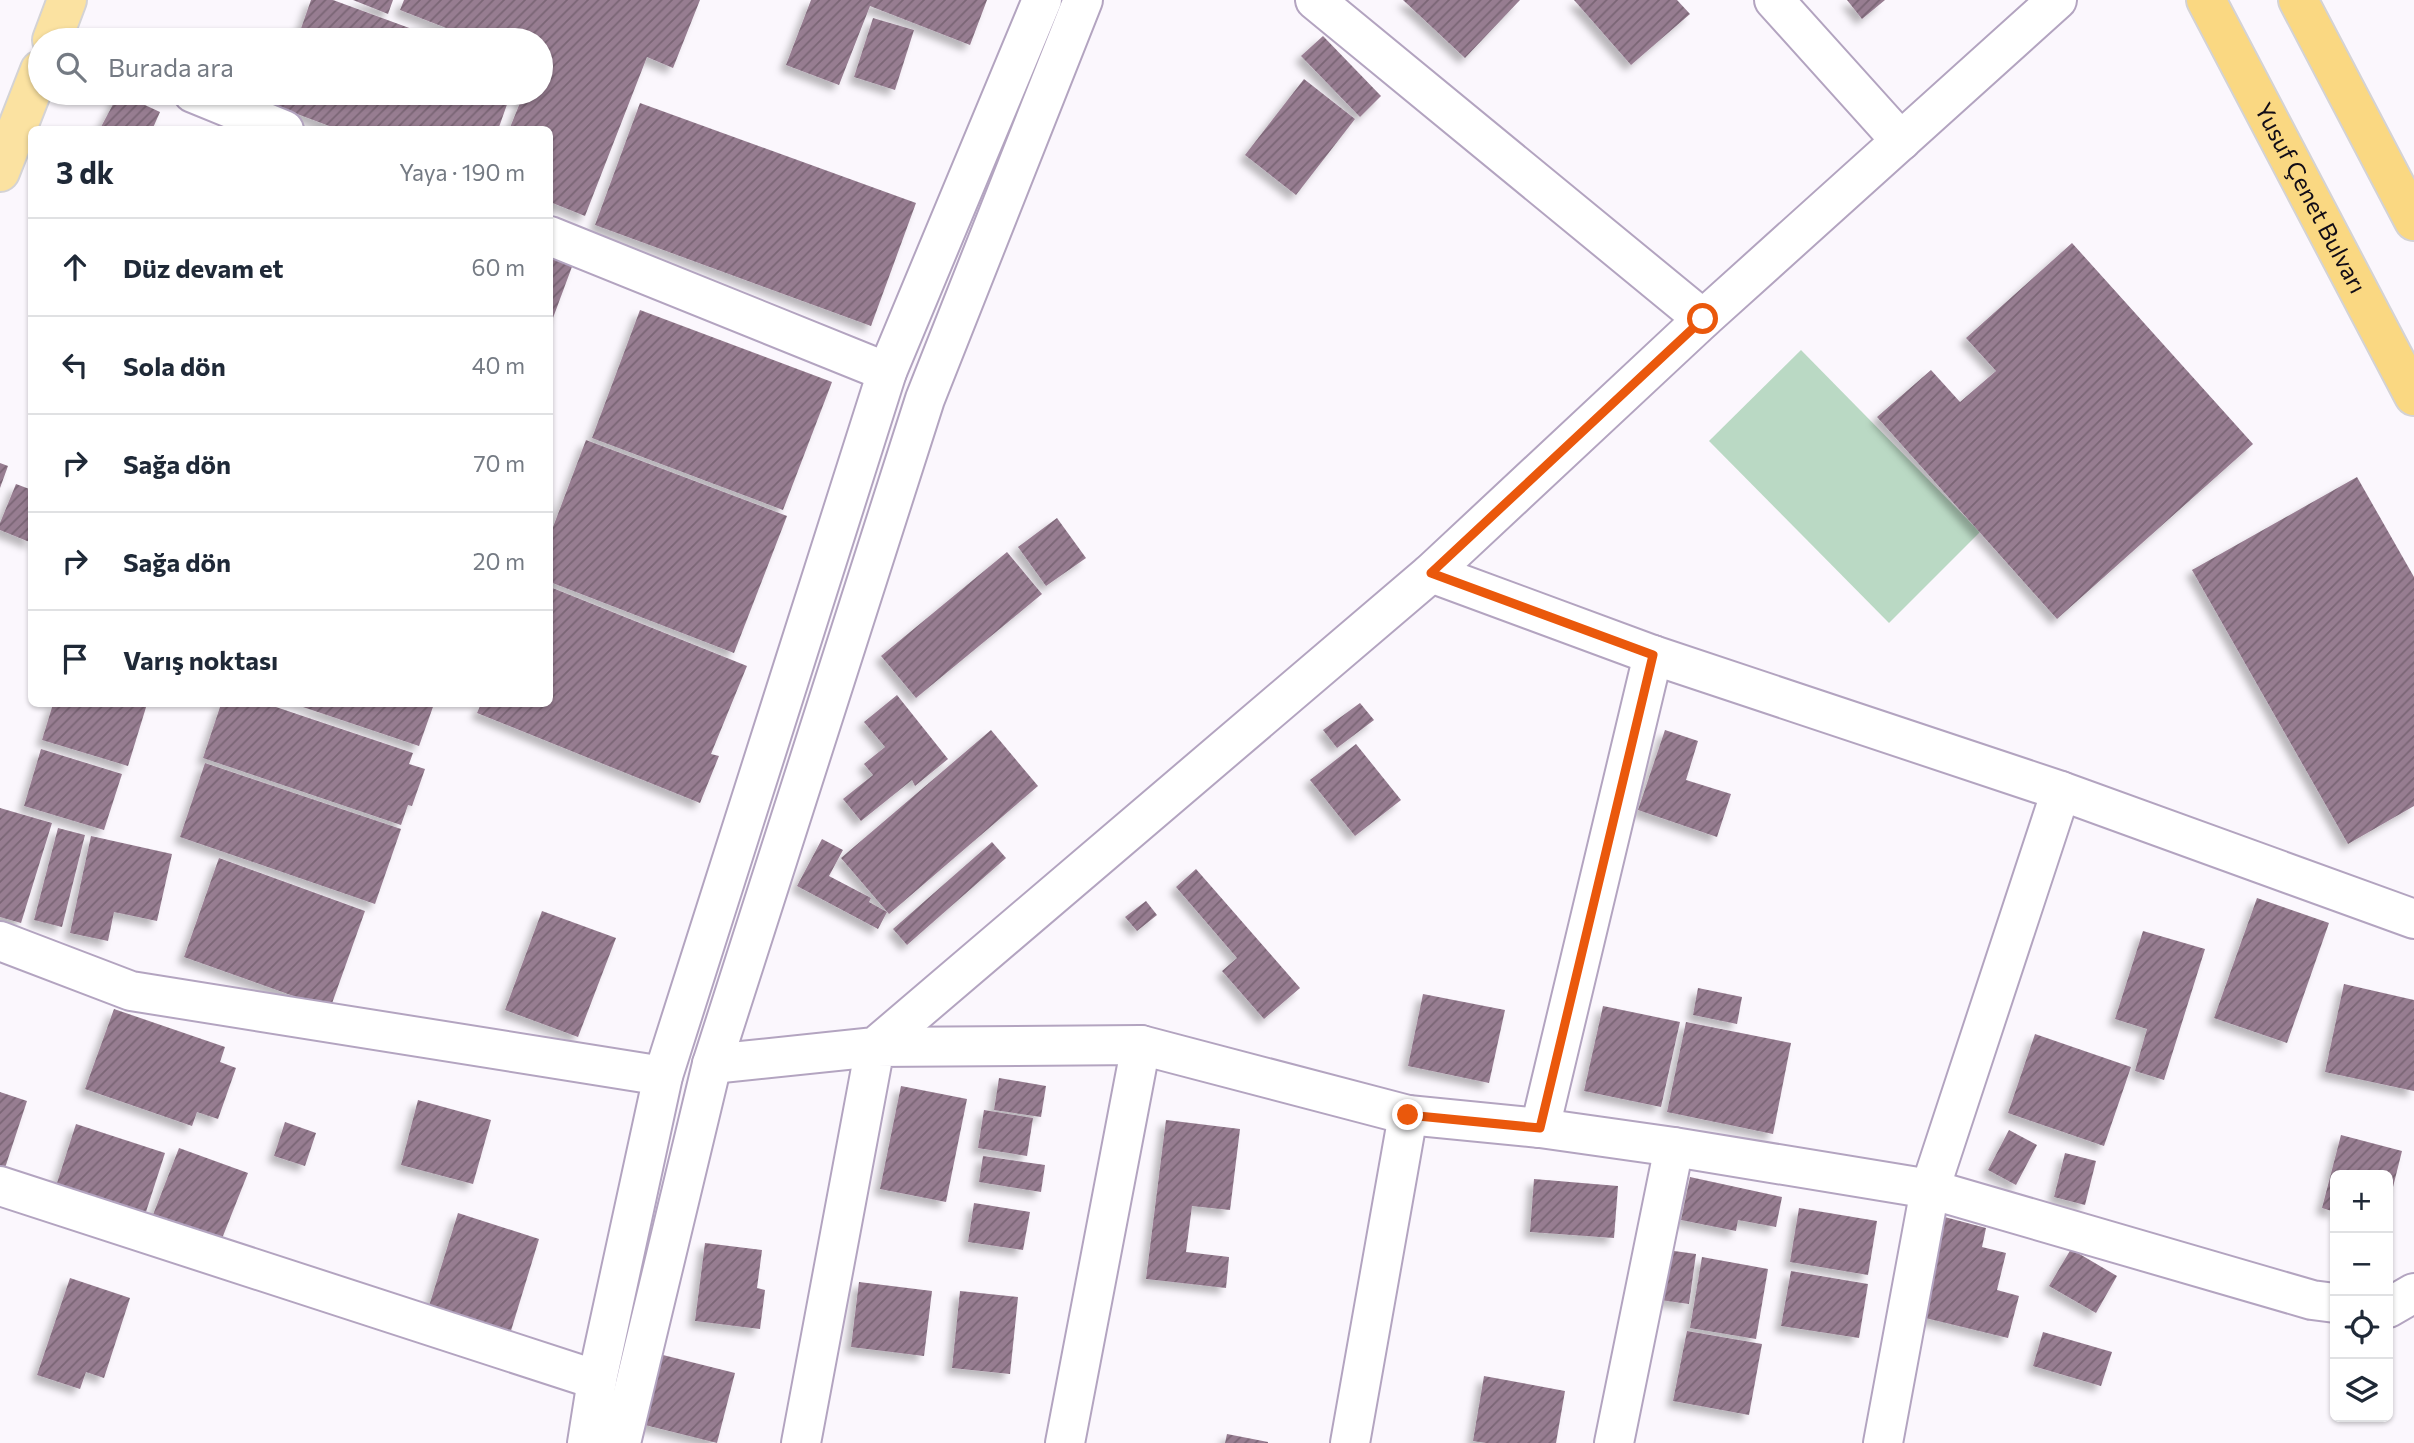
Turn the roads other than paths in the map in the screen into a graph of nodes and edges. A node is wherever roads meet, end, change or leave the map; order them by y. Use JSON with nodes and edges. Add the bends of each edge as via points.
{"nodes":[{"id":1,"x":68,"y":0,"type":"edge"},
{"id":2,"x":1042,"y":0,"type":"edge"},
{"id":3,"x":1083,"y":0,"type":"edge"},
{"id":4,"x":1315,"y":0,"type":"edge"},
{"id":5,"x":1774,"y":0,"type":"edge"},
{"id":6,"x":2057,"y":0,"type":"edge"},
{"id":7,"x":2206,"y":0,"type":"edge"},
{"id":8,"x":2298,"y":0,"type":"edge"},
{"id":9,"x":58,"y":28,"type":"edge"},
{"id":10,"x":28,"y":105,"type":"edge"},
{"id":11,"x":223,"y":105,"type":"edge"},
{"id":12,"x":274,"y":126,"type":"edge"},
{"id":13,"x":1901,"y":141,"type":"junction"},
{"id":14,"x":0,"y":172,"type":"edge"},
{"id":15,"x":2414,"y":221,"type":"edge"},
{"id":16,"x":553,"y":237,"type":"edge"},
{"id":17,"x":1703,"y":319,"type":"junction"},
{"id":18,"x":887,"y":372,"type":"junction"},
{"id":19,"x":2414,"y":396,"type":"edge"},
{"id":20,"x":1431,"y":573,"type":"junction"},
{"id":21,"x":1653,"y":655,"type":"junction"},
{"id":22,"x":2061,"y":791,"type":"junction"},
{"id":23,"x":2414,"y":919,"type":"edge"},
{"id":24,"x":0,"y":941,"type":"edge"},
{"id":25,"x":1141,"y":1045,"type":"junction"},
{"id":26,"x":875,"y":1047,"type":"junction"},
{"id":27,"x":712,"y":1064,"type":"junction"},
{"id":28,"x":663,"y":1076,"type":"junction"},
{"id":29,"x":1408,"y":1115,"type":"junction"},
{"id":30,"x":1540,"y":1128,"type":"junction"},
{"id":31,"x":1674,"y":1147,"type":"junction"},
{"id":32,"x":0,"y":1186,"type":"edge"},
{"id":33,"x":1930,"y":1189,"type":"junction"},
{"id":34,"x":2414,"y":1293,"type":"edge"},
{"id":35,"x":2330,"y":1302,"type":"edge"},
{"id":36,"x":2393,"y":1305,"type":"edge"},
{"id":37,"x":597,"y":1380,"type":"junction"},
{"id":38,"x":587,"y":1443,"type":"edge"},
{"id":39,"x":621,"y":1443,"type":"edge"},
{"id":40,"x":801,"y":1443,"type":"edge"},
{"id":41,"x":1065,"y":1443,"type":"edge"},
{"id":42,"x":1350,"y":1443,"type":"edge"},
{"id":43,"x":1614,"y":1443,"type":"edge"},
{"id":44,"x":1883,"y":1443,"type":"edge"}],
"edges":[{"from":1,"to":9,"type":"main road"},
{"from":2,"to":18,"type":"street"},
{"from":3,"to":27,"type":"street","via":[[925,400]]},
{"from":4,"to":17,"type":"street"},
{"from":5,"to":13,"type":"street"},
{"from":6,"to":13,"type":"street"},
{"from":7,"to":19,"type":"highway","name":"Yusuf Çenet Bulvarı"},
{"from":8,"to":15,"type":"highway"},
{"from":10,"to":14,"type":"main road"},
{"from":11,"to":12,"type":"street"},
{"from":13,"to":17,"type":"street"},
{"from":16,"to":18,"type":"street"},
{"from":17,"to":20,"type":"street"},
{"from":18,"to":28,"type":"street"},
{"from":20,"to":21,"type":"street"},
{"from":20,"to":26,"type":"street"},
{"from":21,"to":22,"type":"street"},
{"from":21,"to":30,"type":"street"},
{"from":22,"to":23,"type":"street"},
{"from":22,"to":33,"type":"street"},
{"from":24,"to":28,"type":"street","via":[[131,991]]},
{"from":25,"to":26,"type":"street"},
{"from":25,"to":29,"type":"street"},
{"from":25,"to":41,"type":"street"},
{"from":26,"to":27,"type":"street"},
{"from":26,"to":40,"type":"street"},
{"from":27,"to":39,"type":"street"},
{"from":28,"to":37,"type":"street"},
{"from":29,"to":30,"type":"street"},
{"from":29,"to":42,"type":"street"},
{"from":30,"to":31,"type":"street"},
{"from":31,"to":33,"type":"street"},
{"from":31,"to":43,"type":"street"},
{"from":32,"to":37,"type":"street"},
{"from":33,"to":35,"type":"street"},
{"from":33,"to":44,"type":"street"},
{"from":34,"to":36,"type":"street"},
{"from":37,"to":38,"type":"street"}]}
